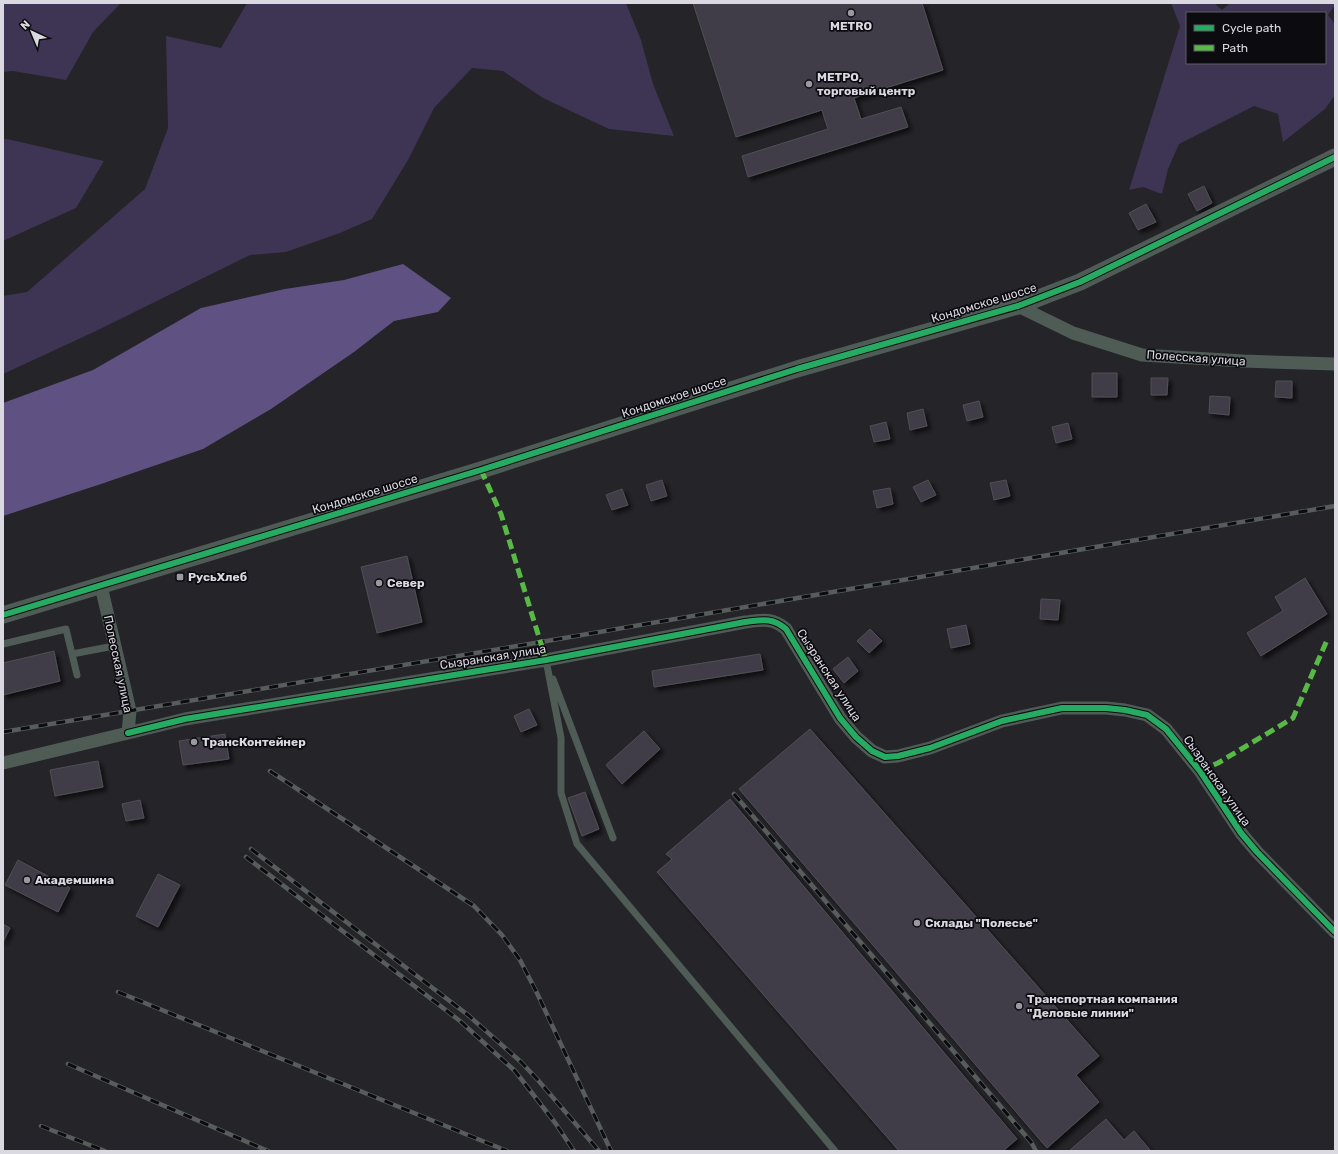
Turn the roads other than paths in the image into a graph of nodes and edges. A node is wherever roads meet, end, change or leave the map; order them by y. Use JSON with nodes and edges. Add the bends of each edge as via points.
{"nodes":[{"id":1,"x":1335,"y":157,"type":"edge"},
{"id":2,"x":1018,"y":306,"type":"junction"},
{"id":3,"x":1335,"y":364,"type":"edge"},
{"id":4,"x":101,"y":586,"type":"junction"},
{"id":5,"x":3,"y":615,"type":"edge"},
{"id":6,"x":3,"y":644,"type":"edge"},
{"id":7,"x":114,"y":646,"type":"junction"},
{"id":8,"x":72,"y":654,"type":"junction"},
{"id":9,"x":546,"y":660,"type":"junction"},
{"id":10,"x":77,"y":675,"type":"dead end"},
{"id":11,"x":128,"y":733,"type":"junction"},
{"id":12,"x":3,"y":763,"type":"edge"},
{"id":13,"x":613,"y":838,"type":"dead end"},
{"id":14,"x":1335,"y":932,"type":"edge"},
{"id":15,"x":835,"y":1151,"type":"edge"}],
"edges":[{"from":1,"to":2,"type":"street","name":"Кондомское шоссе","via":[[1080,282]]},
{"from":2,"to":3,"type":"street","name":"Полесская улица","via":[[1073,334],[1142,355]]},
{"from":2,"to":4,"type":"street","name":"Кондомское шоссе","via":[[797,369],[481,470]]},
{"from":4,"to":5,"type":"street","name":"Кондомское шоссе"},
{"from":4,"to":7,"type":"street","name":"Полесская улица"},
{"from":6,"to":8,"type":"lane","via":[[66,629]]},
{"from":7,"to":8,"type":"lane"},
{"from":7,"to":11,"type":"street","name":"Полесская улица","via":[[130,710]]},
{"from":8,"to":10,"type":"lane"},
{"from":9,"to":11,"type":"street","name":"Сызранская улица","via":[[185,719]]},
{"from":9,"to":13,"type":"lane"},
{"from":9,"to":14,"type":"street","name":"Сызранская улица","via":[[745,622],[773,621],[786,629],[833,707],[852,732],[872,751],[885,757],[930,748],[1002,721],[1062,708],[1106,708],[1147,715],[1166,729],[1200,771],[1241,833],[1257,852]]},
{"from":9,"to":15,"type":"lane","via":[[561,738],[560,793],[577,844]]},
{"from":11,"to":12,"type":"street"}]}
